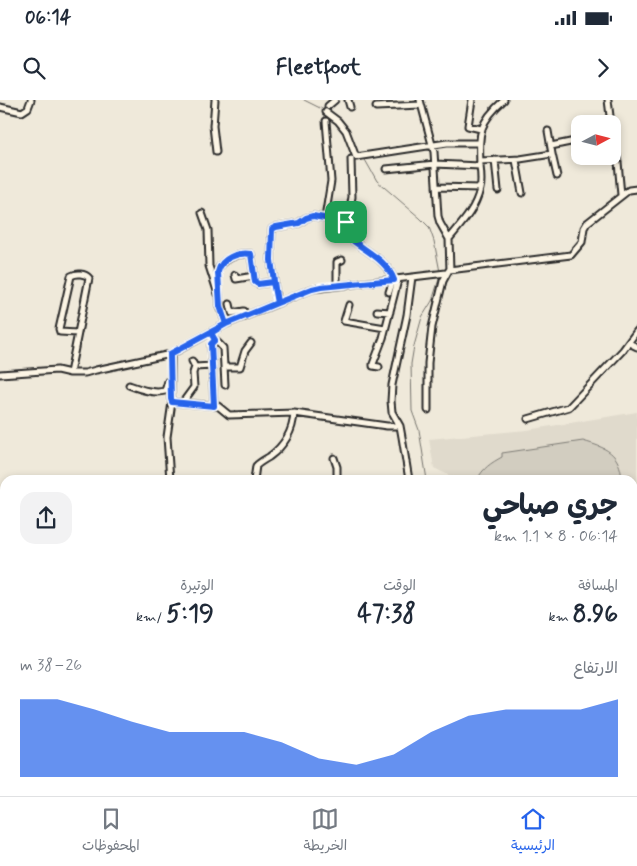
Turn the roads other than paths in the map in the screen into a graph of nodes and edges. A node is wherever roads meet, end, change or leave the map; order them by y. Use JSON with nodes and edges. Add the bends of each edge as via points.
{"nodes":[{"id":1,"x":31,"y":100,"type":"edge"},
{"id":2,"x":215,"y":100,"type":"edge"},
{"id":3,"x":335,"y":100,"type":"edge"},
{"id":4,"x":348,"y":100,"type":"edge"},
{"id":5,"x":472,"y":100,"type":"edge"},
{"id":6,"x":504,"y":100,"type":"edge"},
{"id":7,"x":608,"y":100,"type":"edge"},
{"id":8,"x":421,"y":103,"type":"edge"},
{"id":9,"x":0,"y":106,"type":"edge"},
{"id":10,"x":328,"y":106,"type":"dead end"},
{"id":11,"x":350,"y":107,"type":"dead end"},
{"id":12,"x":376,"y":107,"type":"dead end"},
{"id":13,"x":326,"y":112,"type":"dead end"},
{"id":14,"x":610,"y":115,"type":"edge"},
{"id":15,"x":326,"y":121,"type":"dead end"},
{"id":16,"x":481,"y":129,"type":"junction"},
{"id":17,"x":548,"y":131,"type":"dead end"},
{"id":18,"x":571,"y":142,"type":"edge"},
{"id":19,"x":479,"y":143,"type":"junction"},
{"id":20,"x":432,"y":145,"type":"junction"},
{"id":21,"x":551,"y":146,"type":"junction"},
{"id":22,"x":216,"y":152,"type":"dead end"},
{"id":23,"x":552,"y":154,"type":"junction"},
{"id":24,"x":351,"y":160,"type":"dead end"},
{"id":25,"x":495,"y":160,"type":"junction"},
{"id":26,"x":516,"y":160,"type":"junction"},
{"id":27,"x":480,"y":163,"type":"junction"},
{"id":28,"x":435,"y":164,"type":"junction"},
{"id":29,"x":618,"y":165,"type":"edge"},
{"id":30,"x":386,"y":169,"type":"dead end"},
{"id":31,"x":557,"y":176,"type":"dead end"},
{"id":32,"x":436,"y":187,"type":"junction"},
{"id":33,"x":480,"y":188,"type":"junction"},
{"id":34,"x":637,"y":189,"type":"edge"},
{"id":35,"x":498,"y":190,"type":"dead end"},
{"id":36,"x":522,"y":194,"type":"dead end"},
{"id":37,"x":621,"y":195,"type":"junction"},
{"id":38,"x":202,"y":213,"type":"dead end"},
{"id":39,"x":325,"y":218,"type":"junction"},
{"id":40,"x":346,"y":222,"type":"junction"},
{"id":41,"x":449,"y":239,"type":"junction"},
{"id":42,"x":342,"y":260,"type":"dead end"},
{"id":43,"x":444,"y":273,"type":"junction"},
{"id":44,"x":235,"y":276,"type":"dead end"},
{"id":45,"x":254,"y":276,"type":"junction"},
{"id":46,"x":412,"y":277,"type":"junction"},
{"id":47,"x":395,"y":280,"type":"junction"},
{"id":48,"x":273,"y":282,"type":"junction"},
{"id":49,"x":337,"y":286,"type":"junction"},
{"id":50,"x":389,"y":292,"type":"dead end"},
{"id":51,"x":218,"y":294,"type":"junction"},
{"id":52,"x":277,"y":303,"type":"junction"},
{"id":53,"x":230,"y":304,"type":"dead end"},
{"id":54,"x":349,"y":305,"type":"dead end"},
{"id":55,"x":377,"y":311,"type":"dead end"},
{"id":56,"x":390,"y":312,"type":"junction"},
{"id":57,"x":245,"y":316,"type":"junction"},
{"id":58,"x":226,"y":324,"type":"junction"},
{"id":59,"x":385,"y":328,"type":"junction"},
{"id":60,"x":637,"y":331,"type":"edge"},
{"id":61,"x":77,"y":333,"type":"junction"},
{"id":62,"x":211,"y":333,"type":"junction"},
{"id":63,"x":215,"y":340,"type":"junction"},
{"id":64,"x":251,"y":343,"type":"dead end"},
{"id":65,"x":629,"y":343,"type":"junction"},
{"id":66,"x":637,"y":347,"type":"edge"},
{"id":67,"x":170,"y":354,"type":"junction"},
{"id":68,"x":192,"y":361,"type":"dead end"},
{"id":69,"x":212,"y":366,"type":"junction"},
{"id":70,"x":195,"y":367,"type":"junction"},
{"id":71,"x":224,"y":367,"type":"junction"},
{"id":72,"x":379,"y":367,"type":"dead end"},
{"id":73,"x":70,"y":373,"type":"junction"},
{"id":74,"x":0,"y":374,"type":"edge"},
{"id":75,"x":171,"y":380,"type":"junction"},
{"id":76,"x":129,"y":385,"type":"dead end"},
{"id":77,"x":225,"y":385,"type":"dead end"},
{"id":78,"x":172,"y":402,"type":"junction"},
{"id":79,"x":183,"y":402,"type":"junction"},
{"id":80,"x":214,"y":406,"type":"junction"},
{"id":81,"x":428,"y":410,"type":"dead end"},
{"id":82,"x":294,"y":413,"type":"junction"},
{"id":83,"x":528,"y":419,"type":"dead end"},
{"id":84,"x":400,"y":426,"type":"junction"},
{"id":85,"x":334,"y":458,"type":"dead end"},
{"id":86,"x":170,"y":475,"type":"edge"},
{"id":87,"x":255,"y":475,"type":"edge"},
{"id":88,"x":337,"y":475,"type":"edge"},
{"id":89,"x":408,"y":475,"type":"edge"}],
"edges":[{"from":1,"to":9,"type":"street","via":[[22,112]]},
{"from":2,"to":22,"type":"street"},
{"from":3,"to":10,"type":"street"},
{"from":4,"to":11,"type":"street"},
{"from":5,"to":16,"type":"street","via":[[468,126]]},
{"from":6,"to":16,"type":"street","via":[[484,121]]},
{"from":7,"to":14,"type":"street"},
{"from":8,"to":12,"type":"street"},
{"from":8,"to":20,"type":"street"},
{"from":13,"to":20,"type":"street","via":[[346,131],[356,157]]},
{"from":15,"to":39,"type":"street","via":[[331,181]]},
{"from":16,"to":19,"type":"street"},
{"from":17,"to":21,"type":"street"},
{"from":18,"to":21,"type":"street"},
{"from":19,"to":20,"type":"street"},
{"from":19,"to":27,"type":"street"},
{"from":20,"to":28,"type":"street"},
{"from":21,"to":23,"type":"street"},
{"from":23,"to":26,"type":"street"},
{"from":23,"to":31,"type":"street"},
{"from":24,"to":40,"type":"street","via":[[352,197]]},
{"from":25,"to":26,"type":"street"},
{"from":25,"to":27,"type":"street"},
{"from":25,"to":35,"type":"street"},
{"from":26,"to":36,"type":"street"},
{"from":27,"to":28,"type":"street"},
{"from":27,"to":33,"type":"street"},
{"from":28,"to":30,"type":"street"},
{"from":28,"to":32,"type":"street"},
{"from":29,"to":37,"type":"street"},
{"from":32,"to":33,"type":"street"},
{"from":32,"to":41,"type":"street","via":[[440,223]]},
{"from":33,"to":41,"type":"street","via":[[476,204]]},
{"from":34,"to":37,"type":"street"},
{"from":37,"to":43,"type":"street","via":[[587,223],[582,242],[571,255]]},
{"from":38,"to":51,"type":"street","via":[[208,230],[209,266]]},
{"from":39,"to":40,"type":"street"},
{"from":39,"to":48,"type":"street","via":[[313,216],[272,229]]},
{"from":40,"to":47,"type":"street","via":[[345,234],[384,264]]},
{"from":41,"to":43,"type":"street"},
{"from":42,"to":49,"type":"street","via":[[338,262]]},
{"from":43,"to":46,"type":"street"},
{"from":43,"to":81,"type":"street","via":[[432,326]]},
{"from":44,"to":45,"type":"street","via":[[236,279]]},
{"from":45,"to":48,"type":"street","via":[[258,284]]},
{"from":45,"to":51,"type":"street","via":[[251,254],[233,256],[218,270]]},
{"from":46,"to":47,"type":"street"},
{"from":46,"to":84,"type":"street","via":[[392,385],[392,412]]},
{"from":47,"to":49,"type":"street"},
{"from":47,"to":50,"type":"street"},
{"from":47,"to":56,"type":"street"},
{"from":48,"to":52,"type":"street"},
{"from":49,"to":52,"type":"street","via":[[312,289]]},
{"from":51,"to":58,"type":"street"},
{"from":52,"to":57,"type":"street"},
{"from":53,"to":57,"type":"street","via":[[232,313],[244,311]]},
{"from":54,"to":59,"type":"street","via":[[344,321]]},
{"from":55,"to":56,"type":"street"},
{"from":56,"to":59,"type":"street"},
{"from":57,"to":58,"type":"street"},
{"from":58,"to":62,"type":"street"},
{"from":59,"to":72,"type":"street","via":[[373,364]]},
{"from":60,"to":65,"type":"street"},
{"from":61,"to":61,"type":"street","via":[[60,332],[59,329],[71,276],[77,274],[90,278]]},
{"from":61,"to":73,"type":"street"},
{"from":62,"to":63,"type":"street"},
{"from":62,"to":67,"type":"street"},
{"from":63,"to":69,"type":"street","via":[[211,344]]},
{"from":63,"to":71,"type":"street","via":[[223,348]]},
{"from":64,"to":71,"type":"street","via":[[240,367]]},
{"from":65,"to":66,"type":"street"},
{"from":65,"to":83,"type":"street","via":[[570,407]]},
{"from":67,"to":73,"type":"street","via":[[85,373]]},
{"from":67,"to":75,"type":"street"},
{"from":68,"to":70,"type":"street"},
{"from":69,"to":70,"type":"street"},
{"from":69,"to":80,"type":"street"},
{"from":70,"to":79,"type":"street","via":[[194,387]]},
{"from":71,"to":77,"type":"street"},
{"from":73,"to":74,"type":"street","via":[[57,370]]},
{"from":75,"to":76,"type":"street","via":[[162,392]]},
{"from":75,"to":78,"type":"street"},
{"from":78,"to":79,"type":"street"},
{"from":78,"to":86,"type":"street","via":[[167,437]]},
{"from":79,"to":80,"type":"street"},
{"from":80,"to":82,"type":"street","via":[[228,415]]},
{"from":82,"to":84,"type":"street"},
{"from":82,"to":87,"type":"street","via":[[293,425],[286,439],[256,466]]},
{"from":84,"to":89,"type":"street"},
{"from":85,"to":88,"type":"street"}]}
